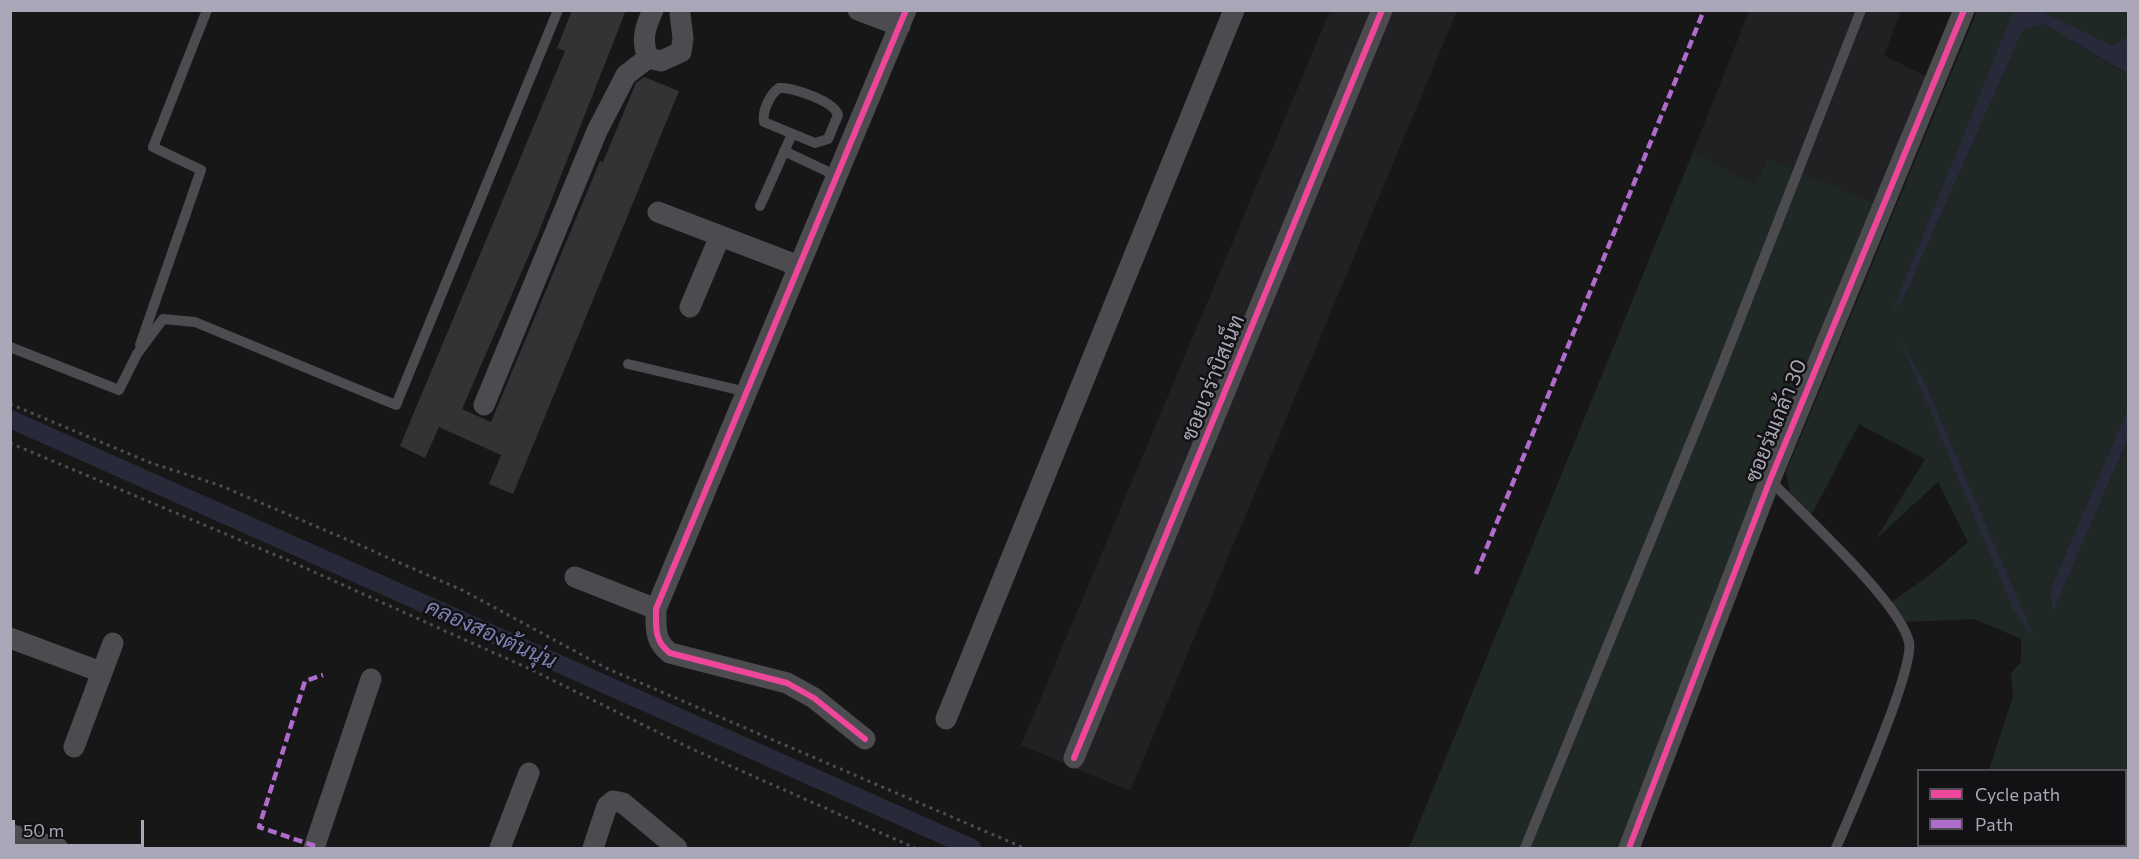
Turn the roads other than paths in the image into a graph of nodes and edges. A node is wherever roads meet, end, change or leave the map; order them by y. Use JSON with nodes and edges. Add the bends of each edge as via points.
{"nodes":[{"id":1,"x":207,"y":10,"type":"edge"},
{"id":2,"x":558,"y":10,"type":"edge"},
{"id":3,"x":653,"y":10,"type":"edge"},
{"id":4,"x":858,"y":10,"type":"edge"},
{"id":5,"x":1234,"y":10,"type":"edge"},
{"id":6,"x":1383,"y":10,"type":"edge"},
{"id":7,"x":1861,"y":10,"type":"edge"},
{"id":8,"x":1964,"y":10,"type":"edge"},
{"id":9,"x":684,"y":14,"type":"edge"},
{"id":10,"x":903,"y":18,"type":"edge"},
{"id":11,"x":648,"y":58,"type":"junction"},
{"id":12,"x":792,"y":134,"type":"junction"},
{"id":13,"x":784,"y":151,"type":"junction"},
{"id":14,"x":837,"y":176,"type":"junction"},
{"id":15,"x":760,"y":206,"type":"dead end"},
{"id":16,"x":658,"y":212,"type":"dead end"},
{"id":17,"x":720,"y":236,"type":"junction"},
{"id":18,"x":800,"y":266,"type":"junction"},
{"id":19,"x":690,"y":307,"type":"dead end"},
{"id":20,"x":10,"y":348,"type":"edge"},
{"id":21,"x":137,"y":354,"type":"junction"},
{"id":22,"x":628,"y":364,"type":"dead end"},
{"id":23,"x":747,"y":392,"type":"junction"},
{"id":24,"x":484,"y":405,"type":"dead end"},
{"id":25,"x":1770,"y":480,"type":"junction"},
{"id":26,"x":575,"y":577,"type":"dead end"},
{"id":27,"x":656,"y":609,"type":"junction"},
{"id":28,"x":10,"y":638,"type":"edge"},
{"id":29,"x":113,"y":643,"type":"dead end"},
{"id":30,"x":101,"y":672,"type":"junction"},
{"id":31,"x":371,"y":679,"type":"dead end"},
{"id":32,"x":946,"y":719,"type":"dead end"},
{"id":33,"x":865,"y":738,"type":"dead end"},
{"id":34,"x":74,"y":747,"type":"dead end"},
{"id":35,"x":1074,"y":758,"type":"dead end"},
{"id":36,"x":529,"y":772,"type":"dead end"},
{"id":37,"x":10,"y":834,"type":"edge"},
{"id":38,"x":46,"y":846,"type":"edge"},
{"id":39,"x":314,"y":849,"type":"edge"},
{"id":40,"x":500,"y":849,"type":"edge"},
{"id":41,"x":593,"y":849,"type":"edge"},
{"id":42,"x":677,"y":849,"type":"edge"},
{"id":43,"x":1525,"y":849,"type":"edge"},
{"id":44,"x":1629,"y":849,"type":"edge"},
{"id":45,"x":1836,"y":849,"type":"edge"}],
"edges":[{"from":1,"to":21,"type":"lane","via":[[153,147],[201,170]]},
{"from":2,"to":21,"type":"lane","via":[[396,405],[195,322],[164,319]]},
{"from":3,"to":11,"type":"street","via":[[644,31],[643,45]]},
{"from":4,"to":10,"type":"street"},
{"from":5,"to":32,"type":"street"},
{"from":6,"to":35,"type":"street","name":"ซอยเวร่าบิสเน็ท"},
{"from":7,"to":43,"type":"lane","via":[[1717,378]]},
{"from":8,"to":25,"type":"street","name":"ซอยร่มเกล้า 30"},
{"from":9,"to":11,"type":"street","via":[[681,52],[661,61]]},
{"from":10,"to":14,"type":"street"},
{"from":11,"to":24,"type":"street","via":[[626,75],[597,131]]},
{"from":12,"to":12,"type":"lane","via":[[768,125],[763,119],[774,91],[779,88],[791,89],[837,110],[836,123],[824,142],[815,143]]},
{"from":12,"to":13,"type":"lane"},
{"from":13,"to":14,"type":"lane"},
{"from":13,"to":15,"type":"lane"},
{"from":14,"to":18,"type":"street"},
{"from":16,"to":17,"type":"street"},
{"from":17,"to":18,"type":"street"},
{"from":17,"to":19,"type":"street"},
{"from":18,"to":23,"type":"street"},
{"from":20,"to":21,"type":"lane","via":[[118,390]]},
{"from":22,"to":23,"type":"lane"},
{"from":23,"to":27,"type":"street"},
{"from":25,"to":44,"type":"street","name":"ซอยร่มเกล้า 30"},
{"from":25,"to":45,"type":"lane","via":[[1887,602],[1909,643],[1907,665],[1894,705]]},
{"from":26,"to":27,"type":"street"},
{"from":27,"to":33,"type":"street","via":[[660,646],[787,683],[814,698]]},
{"from":28,"to":30,"type":"street"},
{"from":29,"to":30,"type":"street"},
{"from":30,"to":34,"type":"street"},
{"from":31,"to":39,"type":"street"},
{"from":36,"to":40,"type":"street"},
{"from":37,"to":38,"type":"street"},
{"from":41,"to":42,"type":"street","via":[[607,806],[613,801],[623,803]]}]}
